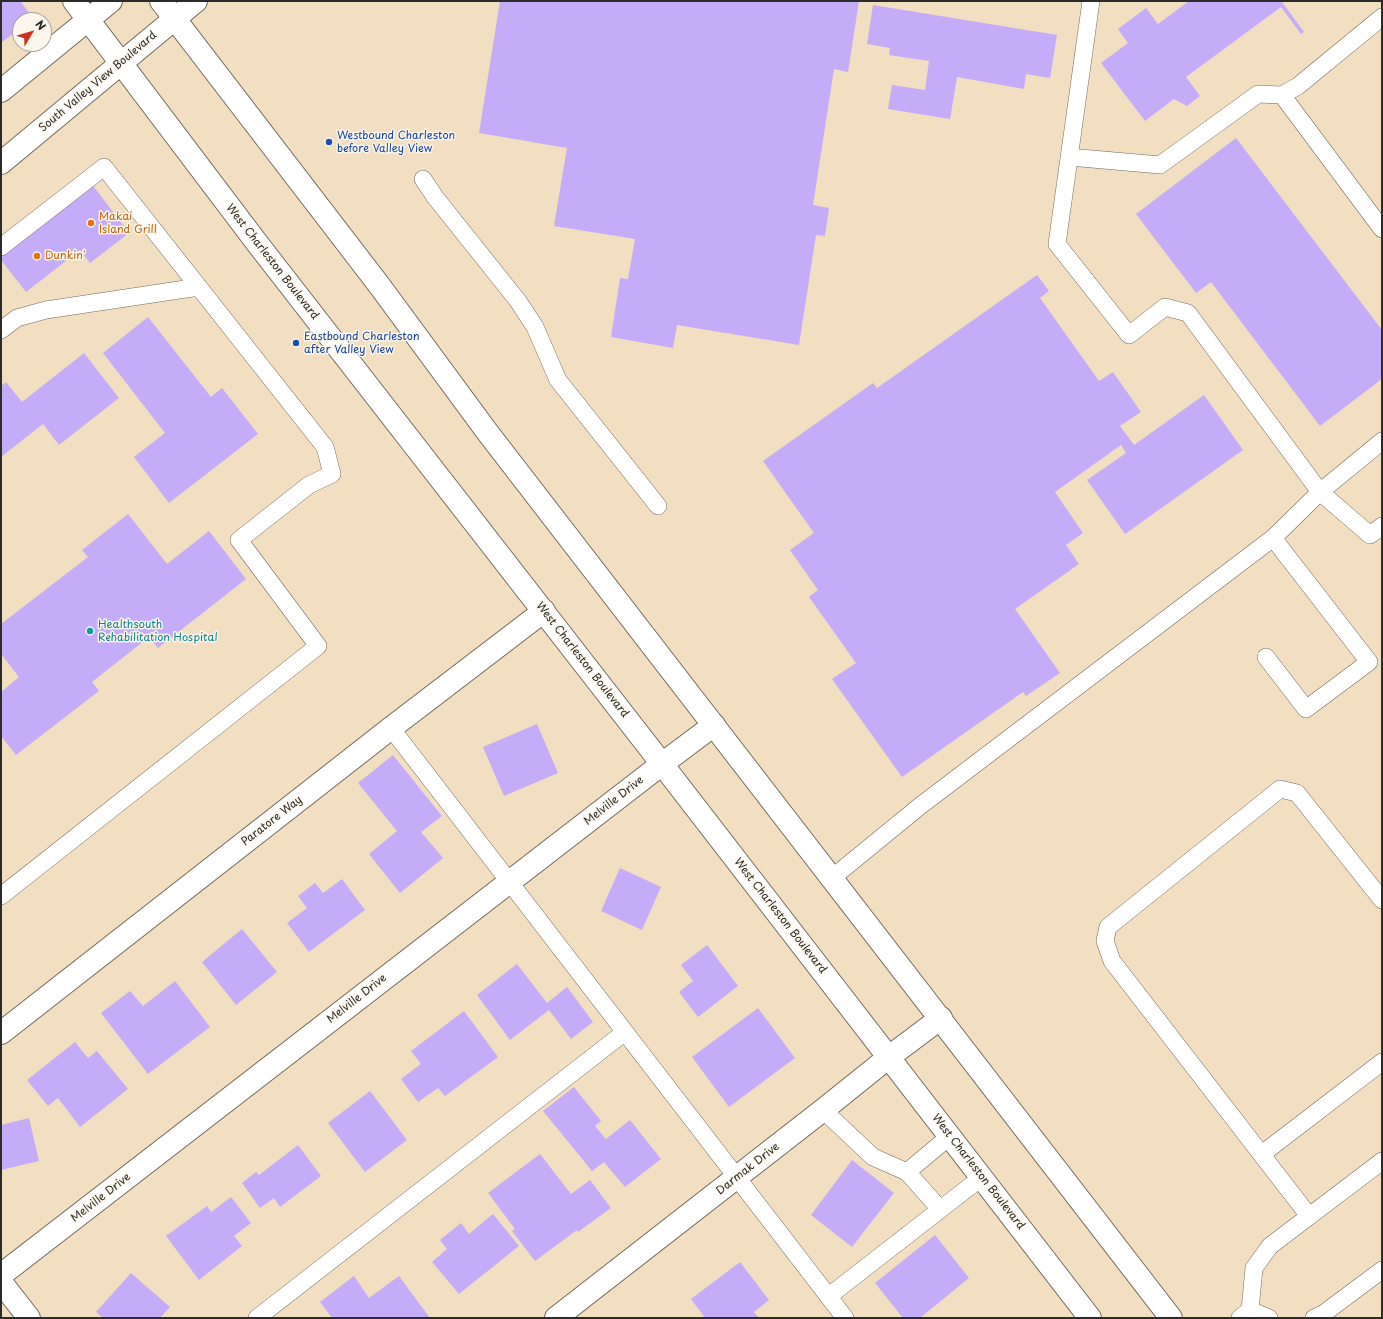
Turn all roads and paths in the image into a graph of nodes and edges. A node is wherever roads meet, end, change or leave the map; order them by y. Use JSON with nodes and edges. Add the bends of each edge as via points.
{"nodes":[{"id":1,"x":74,"y":1,"type":"edge"},
{"id":2,"x":111,"y":1,"type":"edge"},
{"id":3,"x":161,"y":1,"type":"edge"},
{"id":4,"x":196,"y":1,"type":"edge"},
{"id":5,"x":1091,"y":1,"type":"edge"},
{"id":6,"x":1382,"y":17,"type":"edge"},
{"id":7,"x":174,"y":18,"type":"junction"},
{"id":8,"x":88,"y":20,"type":"junction"},
{"id":9,"x":121,"y":63,"type":"junction"},
{"id":10,"x":1,"y":91,"type":"edge"},
{"id":11,"x":1282,"y":95,"type":"junction"},
{"id":12,"x":1069,"y":157,"type":"junction"},
{"id":13,"x":1,"y":163,"type":"edge"},
{"id":14,"x":423,"y":179,"type":"dead end"},
{"id":15,"x":1382,"y":229,"type":"edge"},
{"id":16,"x":1,"y":247,"type":"edge"},
{"id":17,"x":199,"y":287,"type":"junction"},
{"id":18,"x":4,"y":323,"type":"edge"},
{"id":19,"x":1382,"y":441,"type":"edge"},
{"id":20,"x":1320,"y":492,"type":"junction"},
{"id":21,"x":658,"y":506,"type":"dead end"},
{"id":22,"x":1382,"y":526,"type":"edge"},
{"id":23,"x":1273,"y":538,"type":"junction"},
{"id":24,"x":544,"y":611,"type":"junction"},
{"id":25,"x":1266,"y":657,"type":"dead end"},
{"id":26,"x":714,"y":725,"type":"junction"},
{"id":27,"x":391,"y":728,"type":"junction"},
{"id":28,"x":662,"y":764,"type":"junction"},
{"id":29,"x":832,"y":878,"type":"junction"},
{"id":30,"x":509,"y":882,"type":"junction"},
{"id":31,"x":1,"y":896,"type":"edge"},
{"id":32,"x":1382,"y":900,"type":"edge"},
{"id":33,"x":940,"y":1018,"type":"junction"},
{"id":34,"x":625,"y":1032,"type":"junction"},
{"id":35,"x":1,"y":1033,"type":"edge"},
{"id":36,"x":889,"y":1057,"type":"junction"},
{"id":37,"x":1382,"y":1062,"type":"edge"},
{"id":38,"x":823,"y":1110,"type":"junction"},
{"id":39,"x":950,"y":1136,"type":"junction"},
{"id":40,"x":1262,"y":1154,"type":"junction"},
{"id":41,"x":1382,"y":1161,"type":"edge"},
{"id":42,"x":907,"y":1172,"type":"junction"},
{"id":43,"x":737,"y":1177,"type":"junction"},
{"id":44,"x":982,"y":1177,"type":"junction"},
{"id":45,"x":940,"y":1209,"type":"junction"},
{"id":46,"x":1309,"y":1216,"type":"junction"},
{"id":47,"x":1382,"y":1270,"type":"edge"},
{"id":48,"x":1,"y":1275,"type":"edge"},
{"id":49,"x":1,"y":1282,"type":"edge"},
{"id":50,"x":829,"y":1296,"type":"junction"},
{"id":51,"x":1245,"y":1314,"type":"edge"},
{"id":52,"x":29,"y":1318,"type":"edge"},
{"id":53,"x":257,"y":1318,"type":"edge"},
{"id":54,"x":556,"y":1318,"type":"edge"},
{"id":55,"x":845,"y":1318,"type":"edge"},
{"id":56,"x":1090,"y":1318,"type":"edge"},
{"id":57,"x":1171,"y":1318,"type":"edge"},
{"id":58,"x":1269,"y":1318,"type":"edge"},
{"id":59,"x":1314,"y":1318,"type":"edge"}],
"edges":[{"from":1,"to":8,"type":"main road","name":"West Charleston Boulevard"},
{"from":2,"to":8,"type":"main road"},
{"from":3,"to":7,"type":"main road"},
{"from":4,"to":7,"type":"main road","name":"South Valley View Boulevard"},
{"from":5,"to":12,"type":"lane"},
{"from":6,"to":11,"type":"lane","via":[[1298,86]]},
{"from":7,"to":9,"type":"main road","name":"South Valley View Boulevard"},
{"from":7,"to":26,"type":"main road","via":[[379,284],[488,433]]},
{"from":8,"to":9,"type":"main road","name":"West Charleston Boulevard"},
{"from":8,"to":10,"type":"main road"},
{"from":9,"to":13,"type":"main road","name":"South Valley View Boulevard"},
{"from":9,"to":24,"type":"main road","name":"West Charleston Boulevard","via":[[262,249]]},
{"from":11,"to":12,"type":"lane","via":[[1258,94],[1160,165]]},
{"from":11,"to":15,"type":"lane"},
{"from":12,"to":20,"type":"lane","via":[[1057,244],[1129,335],[1165,307],[1188,313]]},
{"from":14,"to":21,"type":"lane","via":[[518,301],[535,327],[558,380]]},
{"from":16,"to":17,"type":"lane","via":[[104,167]]},
{"from":17,"to":18,"type":"lane","via":[[46,310]]},
{"from":17,"to":31,"type":"lane","via":[[325,447],[332,474],[310,486],[239,540],[318,646]]},
{"from":19,"to":20,"type":"lane"},
{"from":20,"to":22,"type":"lane","via":[[1370,535]]},
{"from":20,"to":23,"type":"lane"},
{"from":23,"to":25,"type":"lane","via":[[1369,662],[1306,709]]},
{"from":23,"to":29,"type":"lane","via":[[920,806]]},
{"from":24,"to":27,"type":"main road","name":"Paratore Way"},
{"from":24,"to":28,"type":"main road","name":"West Charleston Boulevard"},
{"from":26,"to":28,"type":"main road","name":"Melville Drive"},
{"from":26,"to":29,"type":"main road"},
{"from":27,"to":30,"type":"lane"},
{"from":27,"to":35,"type":"main road","name":"Paratore Way"},
{"from":28,"to":30,"type":"main road","name":"Melville Drive"},
{"from":28,"to":36,"type":"main road","name":"West Charleston Boulevard"},
{"from":29,"to":33,"type":"main road"},
{"from":30,"to":34,"type":"lane"},
{"from":30,"to":48,"type":"main road","name":"Melville Drive"},
{"from":32,"to":40,"type":"lane","via":[[1297,793],[1280,789],[1108,927],[1105,941],[1112,961]]},
{"from":33,"to":36,"type":"main road","name":"Darmak Drive"},
{"from":33,"to":57,"type":"main road"},
{"from":34,"to":43,"type":"lane"},
{"from":34,"to":53,"type":"lane"},
{"from":36,"to":38,"type":"main road","name":"Darmak Drive"},
{"from":36,"to":39,"type":"main road","name":"West Charleston Boulevard"},
{"from":37,"to":40,"type":"lane"},
{"from":38,"to":42,"type":"lane","via":[[873,1157]]},
{"from":38,"to":43,"type":"main road","name":"Darmak Drive"},
{"from":39,"to":42,"type":"lane"},
{"from":39,"to":44,"type":"main road","name":"West Charleston Boulevard"},
{"from":40,"to":46,"type":"lane"},
{"from":41,"to":46,"type":"lane"},
{"from":42,"to":45,"type":"lane"},
{"from":43,"to":50,"type":"lane"},
{"from":43,"to":54,"type":"main road","name":"Darmak Drive"},
{"from":44,"to":45,"type":"lane"},
{"from":44,"to":56,"type":"main road","name":"West Charleston Boulevard"},
{"from":45,"to":50,"type":"lane"},
{"from":46,"to":51,"type":"lane","via":[[1270,1246],[1254,1268]]},
{"from":47,"to":59,"type":"lane"},
{"from":49,"to":52,"type":"main road"},
{"from":50,"to":55,"type":"lane"},
{"from":51,"to":58,"type":"lane"}]}
